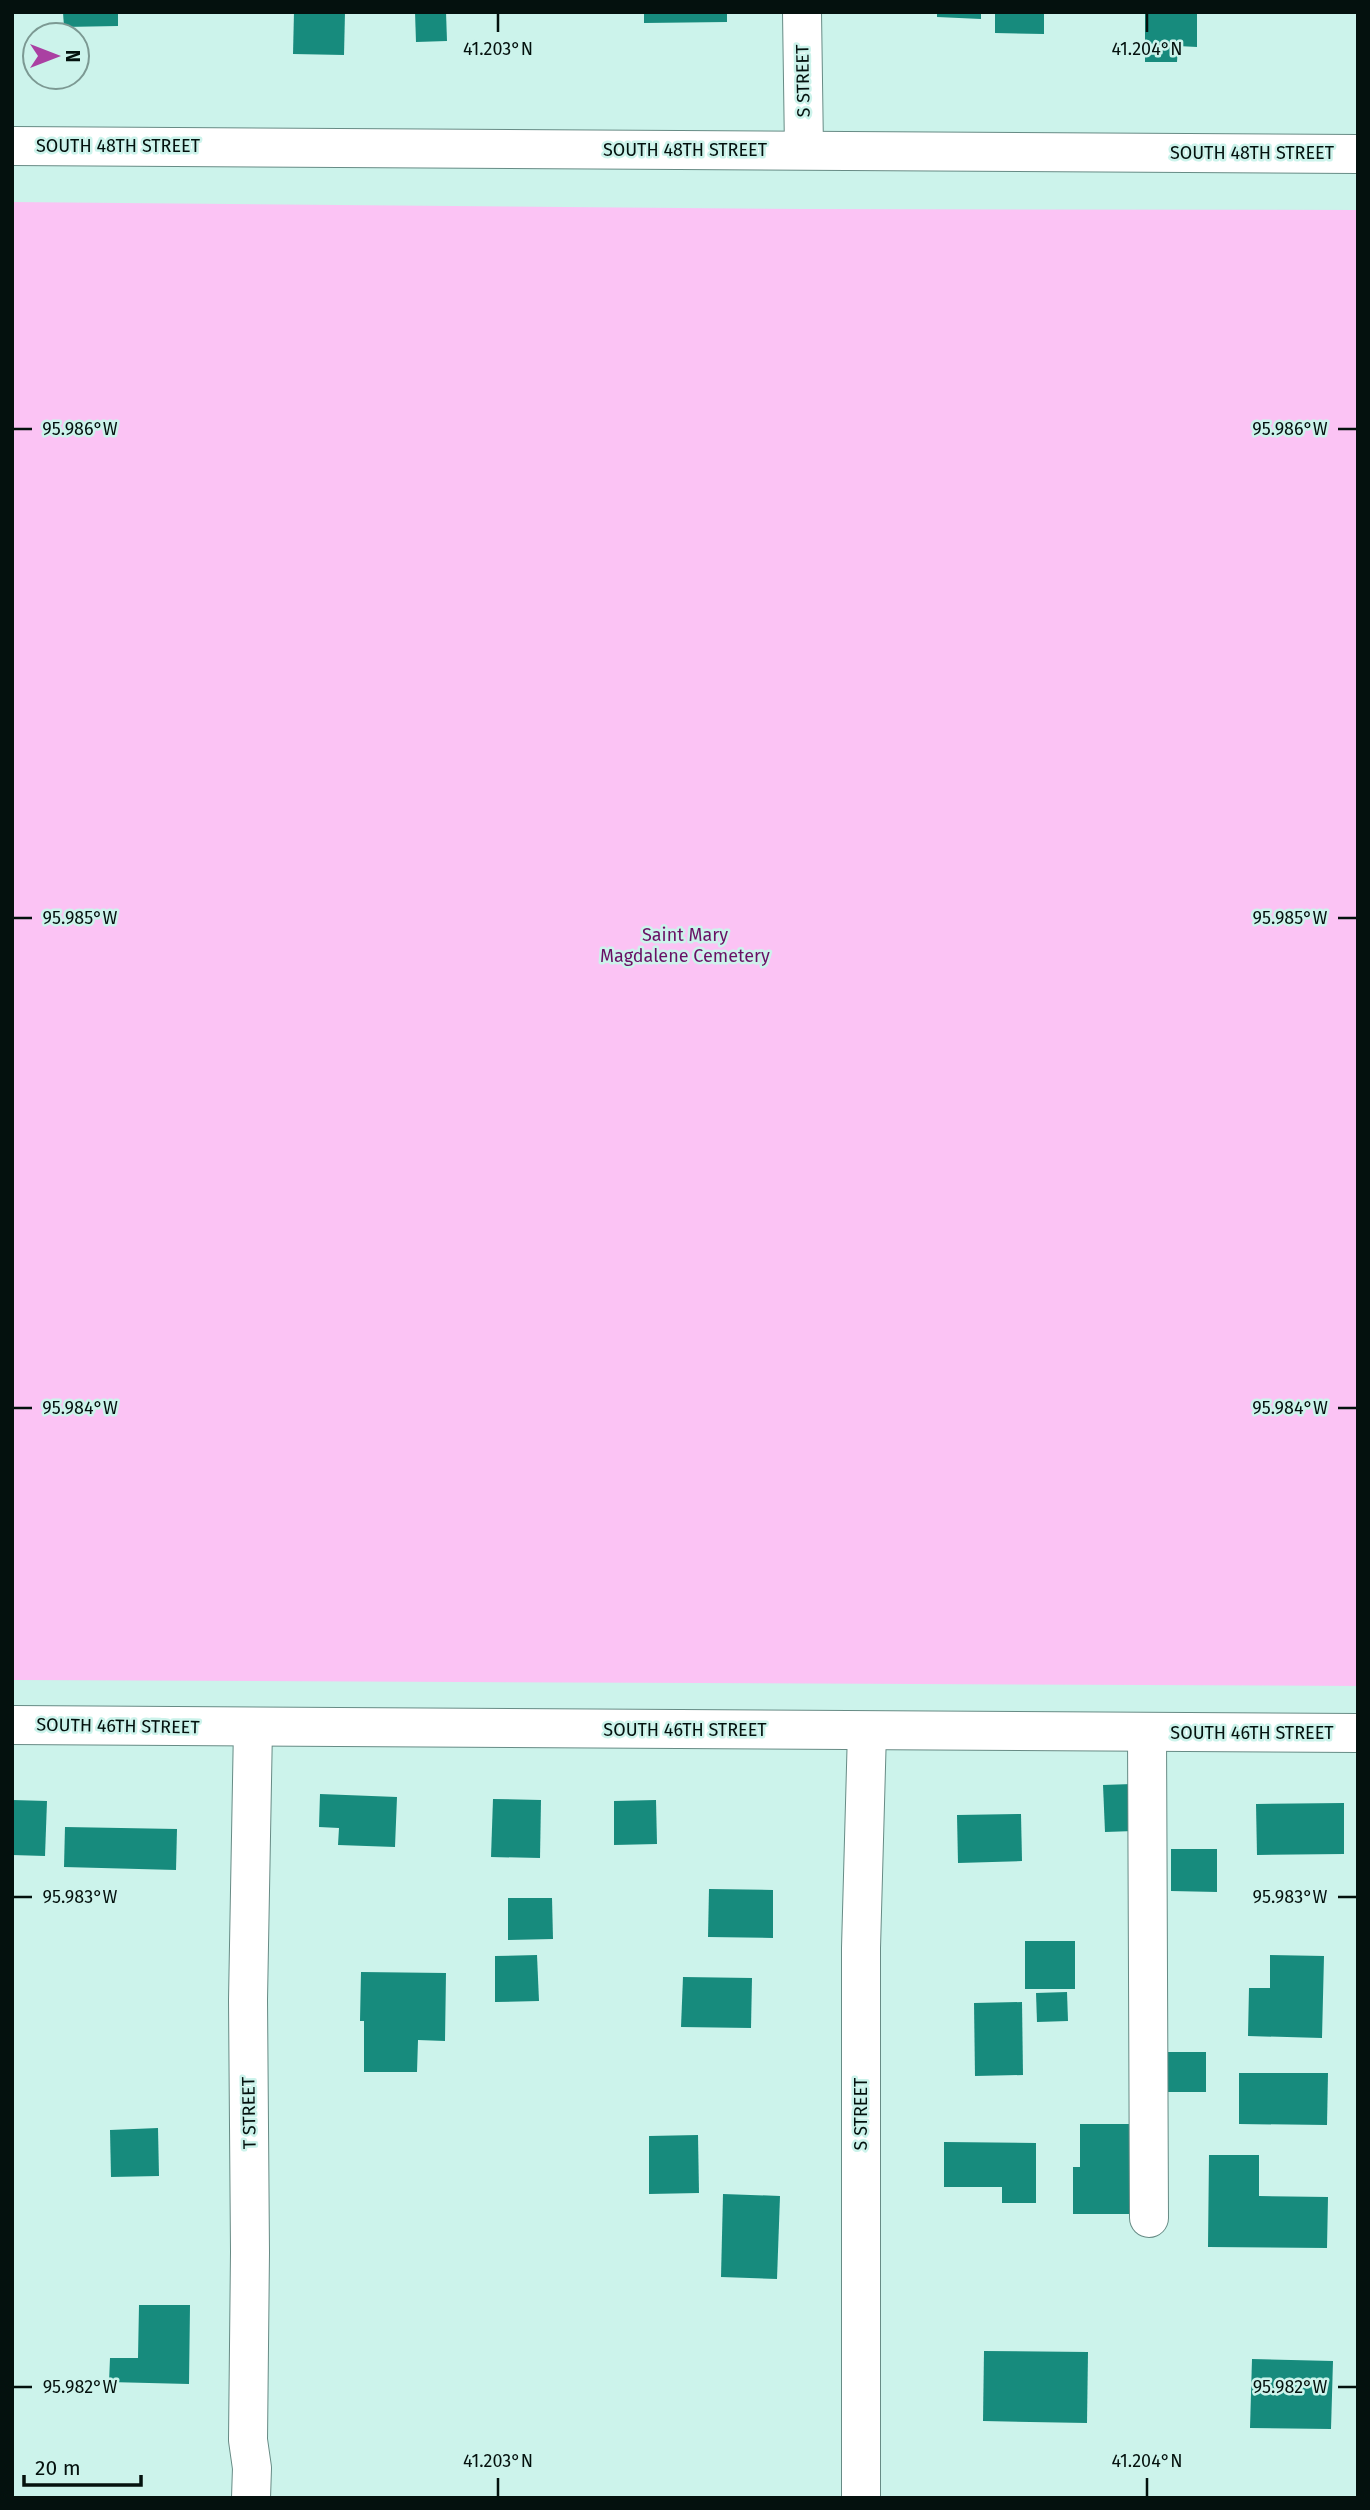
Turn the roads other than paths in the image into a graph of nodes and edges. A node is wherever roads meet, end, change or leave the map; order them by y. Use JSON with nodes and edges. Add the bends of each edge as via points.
{"nodes":[{"id":1,"x":802,"y":12,"type":"edge"},
{"id":2,"x":12,"y":146,"type":"edge"},
{"id":3,"x":804,"y":150,"type":"junction"},
{"id":4,"x":1358,"y":154,"type":"edge"},
{"id":5,"x":12,"y":1725,"type":"edge"},
{"id":6,"x":253,"y":1727,"type":"junction"},
{"id":7,"x":867,"y":1731,"type":"junction"},
{"id":8,"x":1147,"y":1732,"type":"junction"},
{"id":9,"x":1358,"y":1733,"type":"edge"},
{"id":10,"x":1149,"y":2218,"type":"dead end"},
{"id":11,"x":251,"y":2498,"type":"edge"},
{"id":12,"x":861,"y":2498,"type":"edge"}],
"edges":[{"from":1,"to":3,"type":"street","name":"S STREET"},
{"from":2,"to":3,"type":"street","name":"SOUTH 48TH STREET"},
{"from":3,"to":4,"type":"street","name":"SOUTH 48TH STREET"},
{"from":5,"to":6,"type":"street","name":"SOUTH 46TH STREET"},
{"from":6,"to":7,"type":"street","name":"SOUTH 46TH STREET"},
{"from":6,"to":11,"type":"street","name":"T STREET","via":[[248,2000]]},
{"from":7,"to":8,"type":"street","name":"SOUTH 46TH STREET"},
{"from":7,"to":12,"type":"street","name":"S STREET","via":[[861,1948]]},
{"from":8,"to":9,"type":"street","name":"SOUTH 46TH STREET"},
{"from":8,"to":10,"type":"street"}]}
